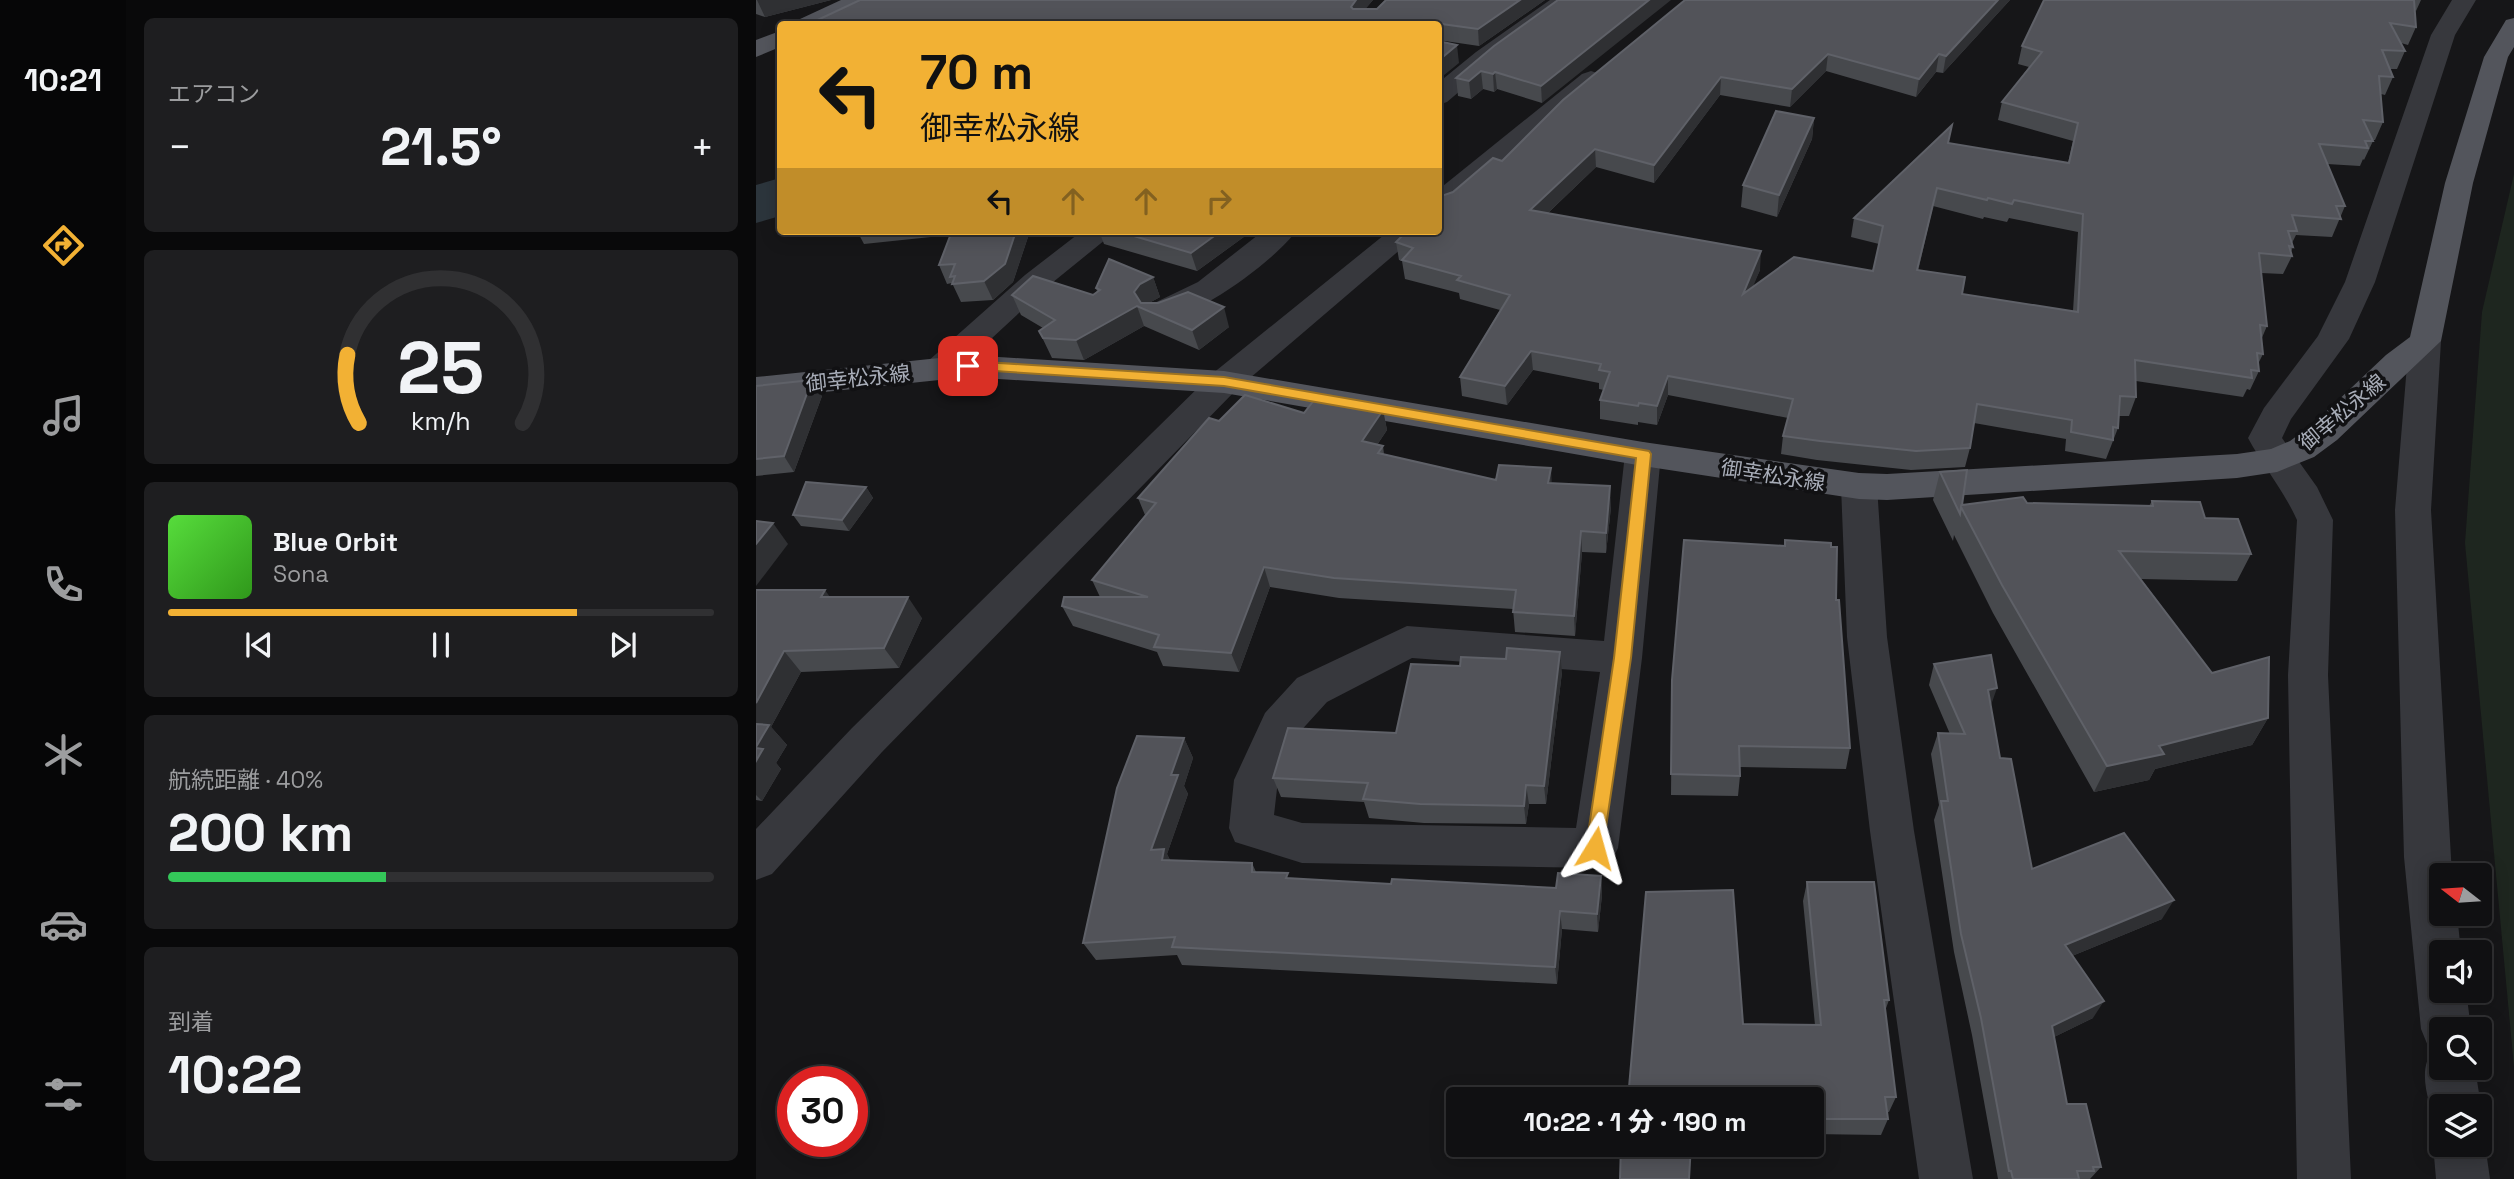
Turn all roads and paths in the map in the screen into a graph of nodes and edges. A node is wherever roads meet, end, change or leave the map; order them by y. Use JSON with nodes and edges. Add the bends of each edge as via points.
{"nodes":[{"id":1,"x":860,"y":0,"type":"edge"},
{"id":2,"x":1565,"y":0,"type":"edge"},
{"id":3,"x":2465,"y":0,"type":"edge"},
{"id":4,"x":814,"y":21,"type":"edge"},
{"id":5,"x":2514,"y":25,"type":"edge"},
{"id":6,"x":777,"y":40,"type":"edge"},
{"id":7,"x":756,"y":50,"type":"edge"},
{"id":8,"x":1450,"y":51,"type":"edge"},
{"id":9,"x":1485,"y":57,"type":"junction"},
{"id":10,"x":1609,"y":65,"type":"edge"},
{"id":11,"x":1442,"y":94,"type":"edge"},
{"id":12,"x":1442,"y":202,"type":"edge"},
{"id":13,"x":1086,"y":235,"type":"edge"},
{"id":14,"x":1276,"y":235,"type":"edge"},
{"id":15,"x":1402,"y":235,"type":"edge"},
{"id":16,"x":1159,"y":313,"type":"edge"},
{"id":17,"x":2425,"y":341,"type":"junction"},
{"id":18,"x":939,"y":369,"type":"junction"},
{"id":19,"x":1224,"y":382,"type":"junction"},
{"id":20,"x":756,"y":388,"type":"edge"},
{"id":21,"x":1643,"y":454,"type":"junction"},
{"id":22,"x":2277,"y":460,"type":"junction"},
{"id":23,"x":1859,"y":486,"type":"junction"},
{"id":24,"x":1622,"y":658,"type":"junction"},
{"id":25,"x":756,"y":860,"type":"edge"},
{"id":26,"x":2436,"y":940,"type":"edge"},
{"id":27,"x":2460,"y":1157,"type":"edge"},
{"id":28,"x":1946,"y":1179,"type":"edge"},
{"id":29,"x":2324,"y":1179,"type":"edge"},
{"id":30,"x":2463,"y":1179,"type":"edge"}],
"edges":[{"from":1,"to":4,"type":"main road"},
{"from":2,"to":9,"type":"street"},
{"from":3,"to":22,"type":"street","via":[[2443,35],[2360,282],[2333,339],[2269,426],[2265,438]]},
{"from":5,"to":17,"type":"main road","via":[[2496,57],[2459,183]]},
{"from":6,"to":7,"type":"main road"},
{"from":8,"to":9,"type":"street"},
{"from":9,"to":11,"type":"street"},
{"from":10,"to":12,"type":"street"},
{"from":13,"to":18,"type":"street"},
{"from":14,"to":16,"type":"street","via":[[1216,287]]},
{"from":15,"to":19,"type":"street"},
{"from":17,"to":22,"type":"main road","name":"御幸松永線","via":[[2325,432]]},
{"from":17,"to":26,"type":"street","via":[[2413,510],[2427,857]]},
{"from":18,"to":19,"type":"main road","name":"御幸松永線","via":[[968,366]]},
{"from":18,"to":20,"type":"main road","name":"御幸松永線"},
{"from":19,"to":21,"type":"main road","name":"御幸松永線"},
{"from":19,"to":25,"type":"street","via":[[867,740]]},
{"from":21,"to":23,"type":"main road","name":"御幸松永線"},
{"from":21,"to":24,"type":"street"},
{"from":22,"to":23,"type":"main road","name":"御幸松永線"},
{"from":22,"to":29,"type":"street","via":[[2304,496],[2315,520],[2308,675]]},
{"from":23,"to":28,"type":"street","via":[[1867,637]]},
{"from":24,"to":24,"type":"street","via":[[1407,642],[1312,690],[1280,725],[1256,780],[1251,828],[1302,843],[1595,848]]},
{"from":27,"to":30,"type":"street"}]}
